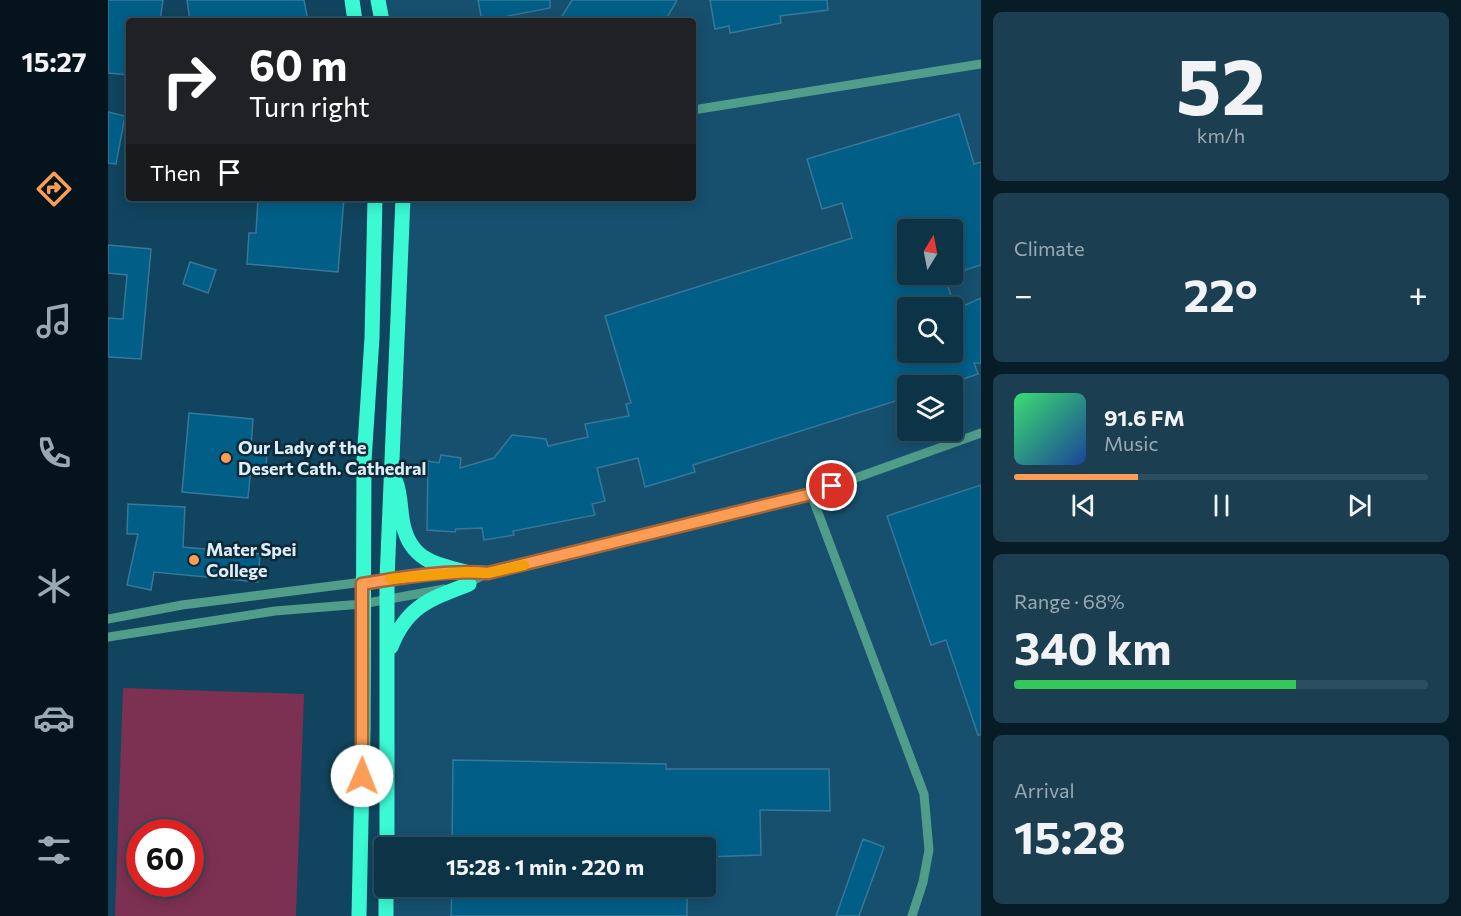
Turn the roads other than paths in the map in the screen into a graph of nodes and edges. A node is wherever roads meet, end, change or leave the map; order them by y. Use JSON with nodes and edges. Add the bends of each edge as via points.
{"nodes":[{"id":1,"x":352,"y":0,"type":"edge"},
{"id":2,"x":378,"y":0,"type":"edge"},
{"id":3,"x":355,"y":18,"type":"edge"},
{"id":4,"x":381,"y":18,"type":"edge"},
{"id":5,"x":981,"y":64,"type":"edge"},
{"id":6,"x":696,"y":110,"type":"edge"},
{"id":7,"x":375,"y":201,"type":"edge"},
{"id":8,"x":403,"y":201,"type":"edge"},
{"id":9,"x":981,"y":433,"type":"edge"},
{"id":10,"x":363,"y":461,"type":"junction"},
{"id":11,"x":391,"y":465,"type":"junction"},
{"id":12,"x":811,"y":494,"type":"junction"},
{"id":13,"x":467,"y":578,"type":"junction"},
{"id":14,"x":387,"y":579,"type":"junction"},
{"id":15,"x":362,"y":584,"type":"junction"},
{"id":16,"x":387,"y":600,"type":"junction"},
{"id":17,"x":362,"y":604,"type":"junction"},
{"id":18,"x":108,"y":619,"type":"edge"},
{"id":19,"x":108,"y":637,"type":"edge"},
{"id":20,"x":388,"y":653,"type":"junction"},
{"id":21,"x":387,"y":837,"type":"edge"},
{"id":22,"x":386,"y":897,"type":"edge"},
{"id":23,"x":359,"y":916,"type":"edge"},
{"id":24,"x":386,"y":916,"type":"edge"},
{"id":25,"x":912,"y":916,"type":"edge"}],
"edges":[{"from":1,"to":3,"type":"main road"},
{"from":2,"to":4,"type":"main road"},
{"from":5,"to":6,"type":"lane"},
{"from":7,"to":10,"type":"main road","via":[[372,338]]},
{"from":8,"to":11,"type":"main road"},
{"from":9,"to":12,"type":"lane"},
{"from":10,"to":11,"type":"main road"},
{"from":10,"to":15,"type":"main road"},
{"from":11,"to":13,"type":"main road","via":[[409,543],[430,562]]},
{"from":11,"to":14,"type":"main road"},
{"from":12,"to":13,"type":"lane"},
{"from":12,"to":25,"type":"lane","via":[[924,794],[929,850]]},
{"from":13,"to":14,"type":"lane"},
{"from":13,"to":16,"type":"lane"},
{"from":13,"to":20,"type":"main road","via":[[421,605],[399,627]]},
{"from":14,"to":15,"type":"lane"},
{"from":14,"to":16,"type":"main road"},
{"from":15,"to":17,"type":"main road"},
{"from":15,"to":18,"type":"lane","via":[[182,605]]},
{"from":16,"to":17,"type":"lane"},
{"from":16,"to":20,"type":"main road"},
{"from":17,"to":19,"type":"lane","via":[[275,611]]},
{"from":17,"to":23,"type":"main road"},
{"from":20,"to":21,"type":"main road"},
{"from":22,"to":24,"type":"main road"}]}
